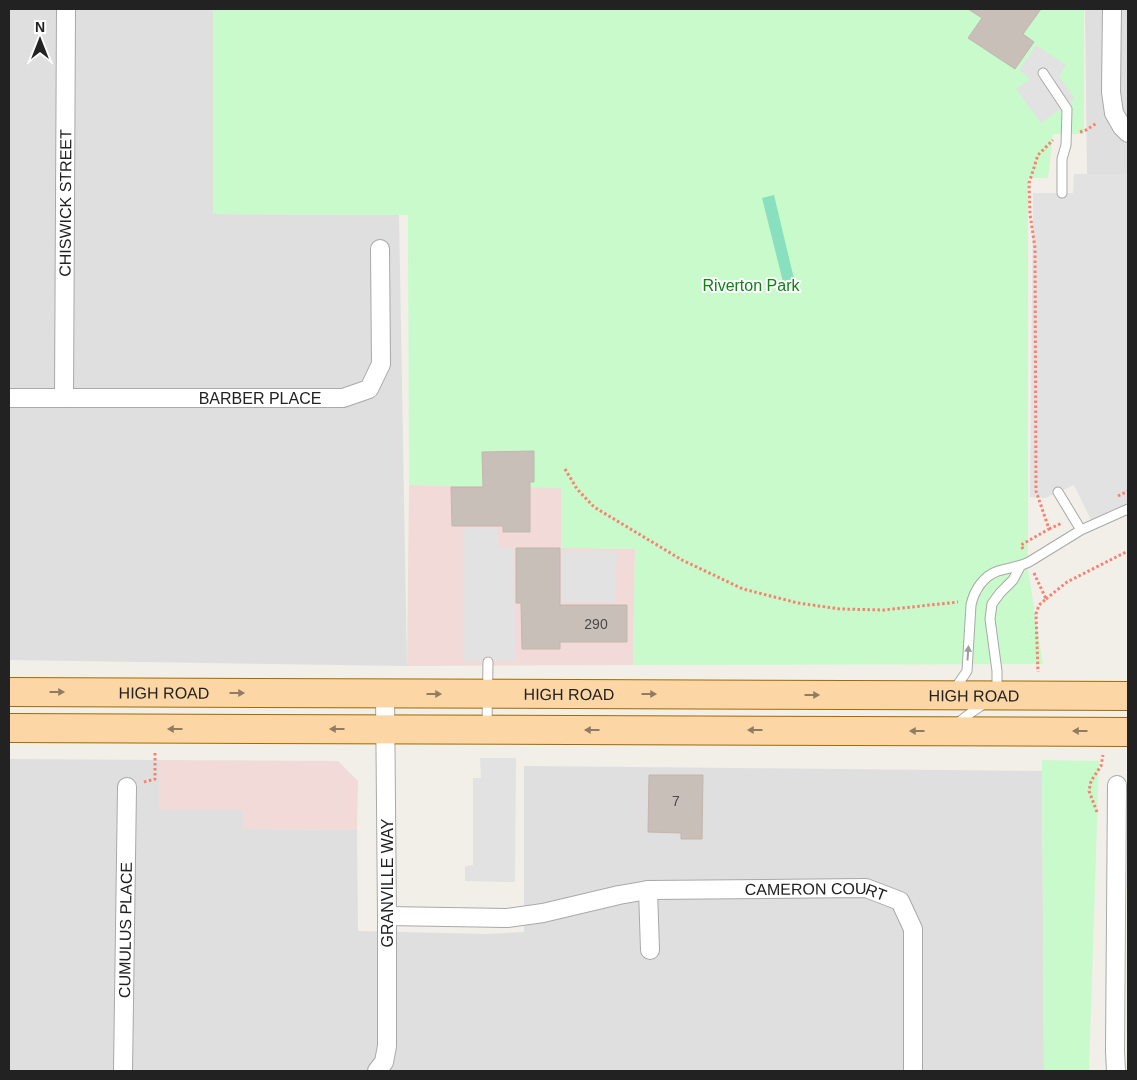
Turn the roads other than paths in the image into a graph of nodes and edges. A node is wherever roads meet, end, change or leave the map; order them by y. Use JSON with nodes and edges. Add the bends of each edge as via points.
{"nodes":[{"id":1,"x":66,"y":9,"type":"edge"},
{"id":2,"x":1112,"y":9,"type":"edge"},
{"id":3,"x":1043,"y":73,"type":"dead end"},
{"id":4,"x":1128,"y":132,"type":"edge"},
{"id":5,"x":1062,"y":193,"type":"dead end"},
{"id":6,"x":380,"y":249,"type":"dead end"},
{"id":7,"x":9,"y":398,"type":"edge"},
{"id":8,"x":64,"y":398,"type":"junction"},
{"id":9,"x":1058,"y":492,"type":"dead end"},
{"id":10,"x":1128,"y":509,"type":"edge"},
{"id":11,"x":1081,"y":530,"type":"junction"},
{"id":12,"x":1025,"y":564,"type":"junction"},
{"id":13,"x":488,"y":662,"type":"dead end"},
{"id":14,"x":9,"y":692,"type":"edge"},
{"id":15,"x":385,"y":693,"type":"junction"},
{"id":16,"x":488,"y":694,"type":"junction"},
{"id":17,"x":950,"y":696,"type":"junction"},
{"id":18,"x":998,"y":696,"type":"junction"},
{"id":19,"x":1128,"y":696,"type":"edge"},
{"id":20,"x":9,"y":728,"type":"edge"},
{"id":21,"x":386,"y":729,"type":"junction"},
{"id":22,"x":487,"y":729,"type":"junction"},
{"id":23,"x":948,"y":731,"type":"junction"},
{"id":24,"x":1128,"y":732,"type":"edge"},
{"id":25,"x":1117,"y":786,"type":"dead end"},
{"id":26,"x":127,"y":787,"type":"road end"},
{"id":27,"x":648,"y":890,"type":"junction"},
{"id":28,"x":387,"y":916,"type":"junction"},
{"id":29,"x":650,"y":950,"type":"dead end"},
{"id":30,"x":123,"y":1071,"type":"edge"},
{"id":31,"x":377,"y":1071,"type":"edge"},
{"id":32,"x":913,"y":1071,"type":"edge"},
{"id":33,"x":1116,"y":1071,"type":"edge"}],
"edges":[{"from":1,"to":8,"type":"street","name":"CHISWICK STREET"},
{"from":2,"to":4,"type":"street","via":[[1112,99],[1114,113]]},
{"from":3,"to":5,"type":"lane","via":[[1067,109]]},
{"from":6,"to":8,"type":"street","name":"BARBER PLACE","via":[[381,364],[369,389],[344,398]]},
{"from":7,"to":8,"type":"street","name":"BARBER PLACE"},
{"from":9,"to":11,"type":"lane"},
{"from":10,"to":11,"type":"lane"},
{"from":11,"to":12,"type":"lane"},
{"from":17,"to":12,"type":"lane","one_way":true,"via":[[967,671],[973,596],[983,581],[996,572]]},
{"from":12,"to":18,"type":"lane","via":[[992,604],[990,619]]},
{"from":13,"to":16,"type":"lane"},
{"from":14,"to":15,"type":"main road","name":"HIGH ROAD","one_way":true},
{"from":15,"to":16,"type":"main road","name":"HIGH ROAD","one_way":true},
{"from":15,"to":21,"type":"street","name":"GRANVILLE WAY"},
{"from":16,"to":17,"type":"main road","name":"HIGH ROAD","one_way":true},
{"from":16,"to":22,"type":"lane"},
{"from":17,"to":18,"type":"main road","name":"HIGH ROAD"},
{"from":18,"to":19,"type":"main road","name":"HIGH ROAD"},
{"from":18,"to":23,"type":"lane"},
{"from":21,"to":20,"type":"main road","one_way":true},
{"from":21,"to":22,"type":"main road"},
{"from":21,"to":28,"type":"street","name":"GRANVILLE WAY"},
{"from":23,"to":22,"type":"main road","one_way":true},
{"from":24,"to":23,"type":"main road","one_way":true},
{"from":25,"to":33,"type":"street"},
{"from":26,"to":30,"type":"street","name":"CUMULUS PLACE"},
{"from":27,"to":28,"type":"street","name":"CAMERON COURT","via":[[507,918]]},
{"from":27,"to":29,"type":"street"},
{"from":27,"to":32,"type":"street","name":"CAMERON COURT","via":[[866,888],[900,901],[914,930]]},
{"from":28,"to":31,"type":"street","name":"GRANVILLE WAY","via":[[387,1046],[384,1062]]}]}
